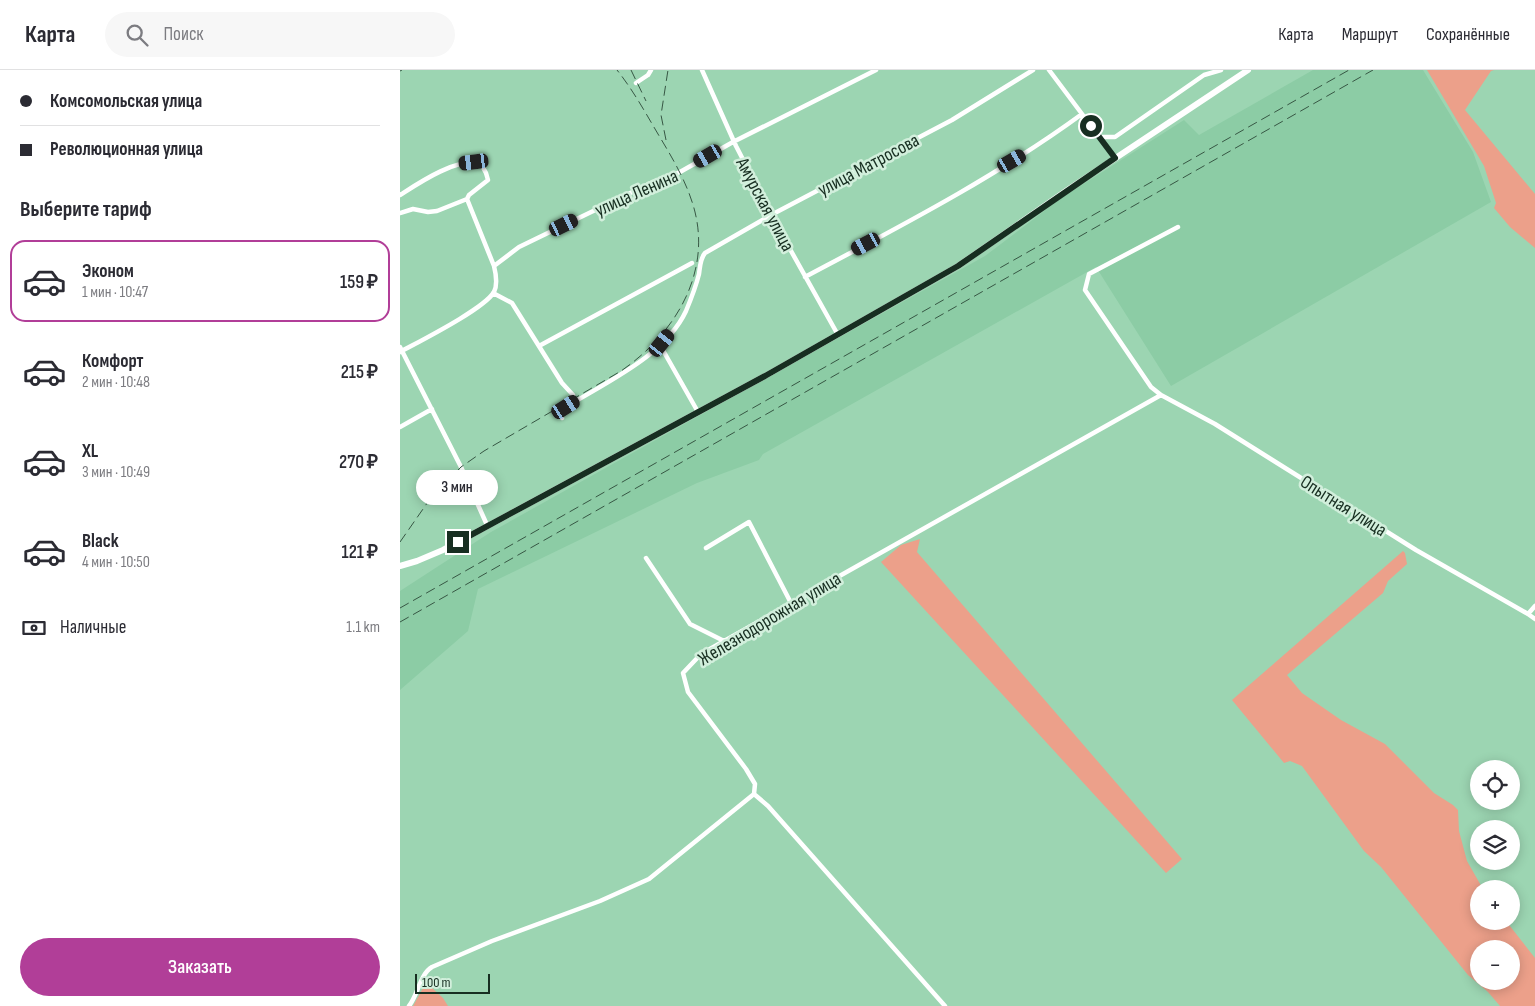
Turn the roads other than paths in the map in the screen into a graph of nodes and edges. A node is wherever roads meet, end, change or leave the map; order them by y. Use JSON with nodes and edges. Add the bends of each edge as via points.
{"nodes":[{"id":1,"x":651,"y":70,"type":"edge"},
{"id":2,"x":702,"y":70,"type":"edge"},
{"id":3,"x":876,"y":70,"type":"edge"},
{"id":4,"x":1033,"y":70,"type":"edge"},
{"id":5,"x":1049,"y":70,"type":"edge"},
{"id":6,"x":1221,"y":70,"type":"edge"},
{"id":7,"x":1248,"y":70,"type":"edge"},
{"id":8,"x":1202,"y":72,"type":"edge"},
{"id":9,"x":636,"y":83,"type":"dead end"},
{"id":10,"x":1082,"y":114,"type":"junction"},
{"id":11,"x":1099,"y":137,"type":"junction"},
{"id":12,"x":733,"y":142,"type":"junction"},
{"id":13,"x":1115,"y":158,"type":"junction"},
{"id":14,"x":400,"y":195,"type":"edge"},
{"id":15,"x":467,"y":199,"type":"junction"},
{"id":16,"x":400,"y":214,"type":"edge"},
{"id":17,"x":771,"y":215,"type":"junction"},
{"id":18,"x":1178,"y":228,"type":"dead end"},
{"id":19,"x":692,"y":262,"type":"dead end"},
{"id":20,"x":494,"y":266,"type":"junction"},
{"id":21,"x":805,"y":277,"type":"junction"},
{"id":22,"x":493,"y":293,"type":"junction"},
{"id":23,"x":838,"y":335,"type":"junction"},
{"id":24,"x":660,"y":345,"type":"junction"},
{"id":25,"x":539,"y":346,"type":"junction"},
{"id":26,"x":400,"y":350,"type":"edge"},
{"id":27,"x":573,"y":395,"type":"dead end"},
{"id":28,"x":1161,"y":395,"type":"junction"},
{"id":29,"x":432,"y":409,"type":"junction"},
{"id":30,"x":698,"y":412,"type":"junction"},
{"id":31,"x":562,"y":418,"type":"dead end"},
{"id":32,"x":400,"y":427,"type":"edge"},
{"id":33,"x":487,"y":525,"type":"junction"},
{"id":34,"x":706,"y":548,"type":"dead end"},
{"id":35,"x":646,"y":558,"type":"dead end"},
{"id":36,"x":400,"y":566,"type":"edge"},
{"id":37,"x":791,"y":603,"type":"junction"},
{"id":38,"x":1535,"y":606,"type":"edge"},
{"id":39,"x":1528,"y":614,"type":"junction"},
{"id":40,"x":1535,"y":620,"type":"edge"},
{"id":41,"x":724,"y":641,"type":"junction"},
{"id":42,"x":754,"y":794,"type":"junction"},
{"id":43,"x":409,"y":1006,"type":"edge"},
{"id":44,"x":945,"y":1006,"type":"edge"}],
"edges":[{"from":1,"to":9,"type":"street"},
{"from":2,"to":12,"type":"street","name":"Амурская улица"},
{"from":3,"to":12,"type":"street","name":"улица Ленина"},
{"from":4,"to":17,"type":"street","name":"улица Матросова","via":[[936,129]]},
{"from":5,"to":10,"type":"street"},
{"from":6,"to":8,"type":"street"},
{"from":7,"to":13,"type":"main road"},
{"from":8,"to":11,"type":"street","via":[[1115,137]]},
{"from":10,"to":11,"type":"street"},
{"from":10,"to":21,"type":"street","via":[[1036,146]]},
{"from":11,"to":13,"type":"street"},
{"from":12,"to":17,"type":"street","name":"Амурская улица"},
{"from":12,"to":20,"type":"street","name":"улица Ленина","via":[[680,172],[519,247]]},
{"from":13,"to":23,"type":"main road","via":[[958,266]]},
{"from":14,"to":15,"type":"street","via":[[436,174],[463,163],[480,162],[488,180]]},
{"from":15,"to":16,"type":"street","via":[[437,211],[413,209]]},
{"from":15,"to":20,"type":"street"},
{"from":17,"to":21,"type":"street","name":"Амурская улица"},
{"from":17,"to":24,"type":"street","name":"улица Матросова","via":[[702,256],[686,312]]},
{"from":18,"to":28,"type":"street","name":"Опытная улица","via":[[1089,274],[1085,290],[1151,387]]},
{"from":19,"to":25,"type":"street"},
{"from":20,"to":22,"type":"street"},
{"from":21,"to":23,"type":"street","name":"Амурская улица"},
{"from":22,"to":25,"type":"street","via":[[512,303]]},
{"from":22,"to":26,"type":"street","via":[[474,310]]},
{"from":23,"to":30,"type":"main road"},
{"from":24,"to":30,"type":"street"},
{"from":24,"to":31,"type":"street","via":[[634,366],[566,407]]},
{"from":25,"to":27,"type":"street"},
{"from":26,"to":29,"type":"street"},
{"from":28,"to":37,"type":"street","name":"Железнодорожная улица"},
{"from":28,"to":39,"type":"street","name":"Опытная улица"},
{"from":29,"to":32,"type":"street"},
{"from":29,"to":33,"type":"street"},
{"from":30,"to":33,"type":"main road"},
{"from":33,"to":36,"type":"main road","via":[[431,556]]},
{"from":34,"to":37,"type":"street","via":[[750,522]]},
{"from":35,"to":41,"type":"street","via":[[690,624]]},
{"from":37,"to":41,"type":"street","name":"Железнодорожная улица"},
{"from":38,"to":39,"type":"street"},
{"from":39,"to":40,"type":"street","name":"Опытная улица"},
{"from":41,"to":42,"type":"street","name":"Железнодорожная улица","via":[[701,654],[683,673],[688,692],[755,784]]},
{"from":42,"to":43,"type":"street","via":[[649,879],[432,967]]},
{"from":42,"to":44,"type":"street"}]}
